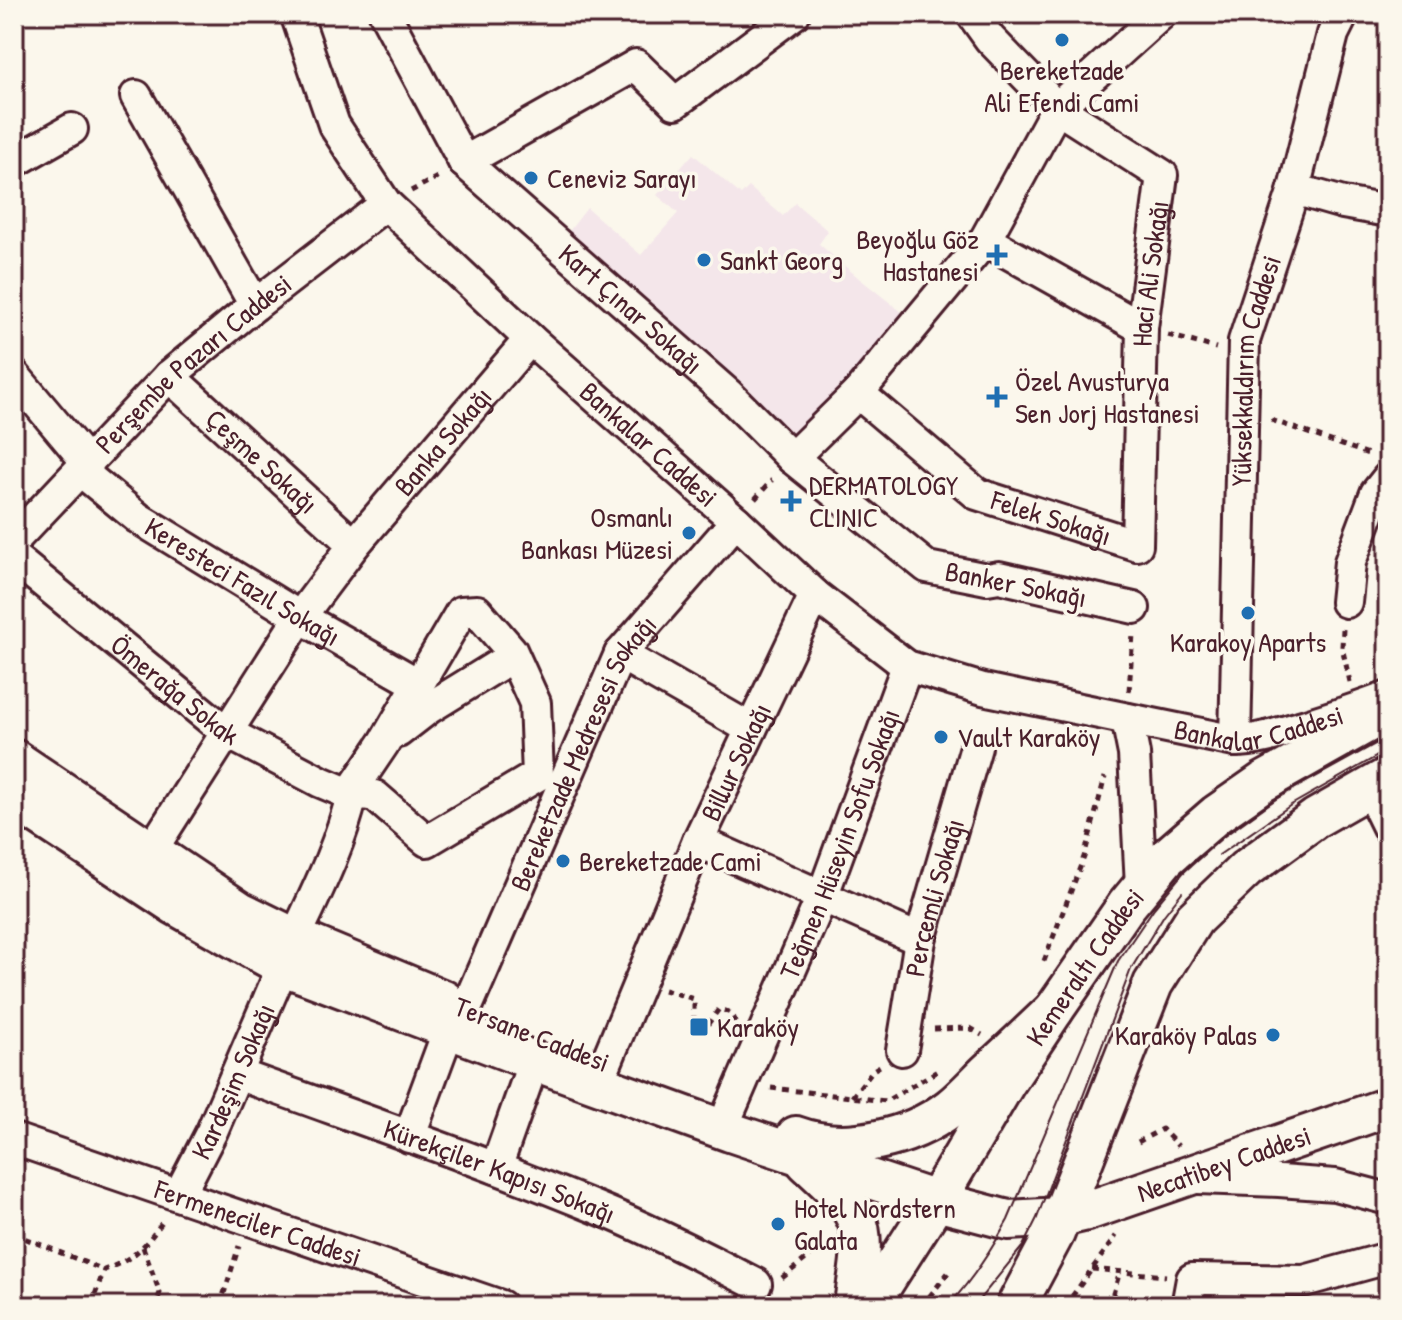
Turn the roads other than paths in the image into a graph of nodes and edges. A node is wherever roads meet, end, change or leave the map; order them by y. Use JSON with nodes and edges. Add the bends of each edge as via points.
{"nodes":[{"id":1,"x":296,"y":14,"type":"edge"},
{"id":2,"x":385,"y":14,"type":"edge"},
{"id":3,"x":794,"y":14,"type":"edge"},
{"id":4,"x":972,"y":14,"type":"edge"},
{"id":5,"x":1161,"y":14,"type":"edge"},
{"id":6,"x":1343,"y":14,"type":"edge"},
{"id":7,"x":136,"y":96,"type":"dead end"},
{"id":8,"x":1057,"y":108,"type":"junction"},
{"id":9,"x":72,"y":129,"type":"dead end"},
{"id":10,"x":14,"y":162,"type":"edge"},
{"id":11,"x":464,"y":162,"type":"junction"},
{"id":12,"x":1294,"y":189,"type":"junction"},
{"id":13,"x":386,"y":204,"type":"junction"},
{"id":14,"x":1388,"y":211,"type":"edge"},
{"id":15,"x":985,"y":240,"type":"junction"},
{"id":16,"x":255,"y":305,"type":"junction"},
{"id":17,"x":1142,"y":328,"type":"junction"},
{"id":18,"x":530,"y":339,"type":"junction"},
{"id":19,"x":169,"y":376,"type":"junction"},
{"id":20,"x":17,"y":384,"type":"edge"},
{"id":21,"x":858,"y":393,"type":"junction"},
{"id":22,"x":792,"y":458,"type":"junction"},
{"id":23,"x":87,"y":462,"type":"junction"},
{"id":24,"x":1380,"y":467,"type":"edge"},
{"id":25,"x":736,"y":521,"type":"junction"},
{"id":26,"x":20,"y":522,"type":"edge"},
{"id":27,"x":354,"y":545,"type":"junction"},
{"id":28,"x":1137,"y":545,"type":"joint"},
{"id":29,"x":14,"y":558,"type":"edge"},
{"id":30,"x":815,"y":595,"type":"junction"},
{"id":31,"x":1346,"y":602,"type":"road end"},
{"id":32,"x":1134,"y":608,"type":"dead end"},
{"id":33,"x":300,"y":617,"type":"junction"},
{"id":34,"x":620,"y":654,"type":"junction"},
{"id":35,"x":513,"y":656,"type":"junction"},
{"id":36,"x":907,"y":666,"type":"junction"},
{"id":37,"x":418,"y":684,"type":"junction"},
{"id":38,"x":1388,"y":697,"type":"edge"},
{"id":39,"x":1388,"y":713,"type":"edge"},
{"id":40,"x":1127,"y":719,"type":"junction"},
{"id":41,"x":751,"y":729,"type":"junction"},
{"id":42,"x":226,"y":732,"type":"junction"},
{"id":43,"x":1235,"y":741,"type":"junction"},
{"id":44,"x":384,"y":743,"type":"junction"},
{"id":45,"x":976,"y":747,"type":"dead end"},
{"id":46,"x":14,"y":759,"type":"edge"},
{"id":47,"x":1379,"y":783,"type":"edge"},
{"id":48,"x":351,"y":793,"type":"junction"},
{"id":49,"x":14,"y":799,"type":"edge"},
{"id":50,"x":1388,"y":827,"type":"edge"},
{"id":51,"x":698,"y":841,"type":"junction"},
{"id":52,"x":151,"y":851,"type":"junction"},
{"id":53,"x":1141,"y":886,"type":"junction"},
{"id":54,"x":822,"y":897,"type":"junction"},
{"id":55,"x":920,"y":940,"type":"junction"},
{"id":56,"x":289,"y":952,"type":"junction"},
{"id":57,"x":1054,"y":1010,"type":"junction"},
{"id":58,"x":457,"y":1019,"type":"junction"},
{"id":59,"x":902,"y":1050,"type":"road end"},
{"id":60,"x":534,"y":1061,"type":"junction"},
{"id":61,"x":606,"y":1063,"type":"junction"},
{"id":62,"x":237,"y":1074,"type":"junction"},
{"id":63,"x":735,"y":1097,"type":"junction"},
{"id":64,"x":1388,"y":1107,"type":"edge"},
{"id":65,"x":409,"y":1137,"type":"junction"},
{"id":66,"x":14,"y":1139,"type":"edge"},
{"id":67,"x":801,"y":1157,"type":"junction"},
{"id":68,"x":496,"y":1168,"type":"junction"},
{"id":69,"x":1176,"y":1179,"type":"junction"},
{"id":70,"x":179,"y":1195,"type":"junction"},
{"id":71,"x":936,"y":1201,"type":"junction"},
{"id":72,"x":1386,"y":1202,"type":"edge"},
{"id":73,"x":1061,"y":1217,"type":"junction"},
{"id":74,"x":1388,"y":1258,"type":"edge"},
{"id":75,"x":764,"y":1285,"type":"road end"},
{"id":76,"x":1190,"y":1292,"type":"edge"},
{"id":77,"x":1306,"y":1293,"type":"edge"},
{"id":78,"x":501,"y":1306,"type":"edge"},
{"id":79,"x":854,"y":1306,"type":"edge"},
{"id":80,"x":869,"y":1306,"type":"edge"},
{"id":81,"x":1016,"y":1306,"type":"edge"}],
"edges":[{"from":1,"to":13,"type":"street","name":"Bankalar Caddesi","via":[[334,125]]},
{"from":2,"to":11,"type":"street"},
{"from":3,"to":11,"type":"street","via":[[675,103],[636,65]]},
{"from":4,"to":8,"type":"street"},
{"from":5,"to":8,"type":"street"},
{"from":6,"to":12,"type":"street","name":"Yüksekkaldırım Caddesi","via":[[1333,34]]},
{"from":7,"to":16,"type":"street"},
{"from":8,"to":15,"type":"street"},
{"from":8,"to":17,"type":"street","name":"Haci Ali Sokağı","via":[[1162,175]]},
{"from":9,"to":10,"type":"street"},
{"from":11,"to":22,"type":"street","name":"Kart Çınar Sokağı","via":[[729,395]]},
{"from":12,"to":14,"type":"street"},
{"from":12,"to":43,"type":"street","name":"Yüksekkaldırım Caddesi","via":[[1244,341]]},
{"from":13,"to":16,"type":"street","name":"Perşembe Pazarı Caddesi"},
{"from":13,"to":18,"type":"street","name":"Bankalar Caddesi"},
{"from":15,"to":17,"type":"street"},
{"from":15,"to":21,"type":"street"},
{"from":16,"to":19,"type":"street","name":"Perşembe Pazarı Caddesi"},
{"from":17,"to":28,"type":"street","name":"Haci Ali Sokağı"},
{"from":18,"to":25,"type":"street","name":"Bankalar Caddesi"},
{"from":18,"to":27,"type":"street","name":"Banka Sokağı"},
{"from":19,"to":23,"type":"street","name":"Perşembe Pazarı Caddesi"},
{"from":19,"to":27,"type":"street","name":"Çeşme Sokağı"},
{"from":20,"to":23,"type":"street","name":"Keresteci Fazıl Sokağı"},
{"from":21,"to":22,"type":"street"},
{"from":21,"to":28,"type":"street","name":"Felek Sokağı","via":[[977,494]]},
{"from":22,"to":32,"type":"street","name":"Banker Sokağı","via":[[927,567],[999,577]]},
{"from":23,"to":26,"type":"street","name":"Perşembe Pazarı Caddesi"},
{"from":23,"to":33,"type":"street","name":"Keresteci Fazıl Sokağı","via":[[88,477],[138,518]]},
{"from":24,"to":31,"type":"street","via":[[1376,493],[1350,562]]},
{"from":25,"to":30,"type":"street","name":"Bankalar Caddesi"},
{"from":25,"to":34,"type":"street","name":"Bereketzade Medresesi Sokağı"},
{"from":27,"to":33,"type":"street","name":"Banka Sokağı"},
{"from":29,"to":42,"type":"street","name":"Ömerağa Sokak"},
{"from":30,"to":36,"type":"street","name":"Bankalar Caddesi"},
{"from":30,"to":41,"type":"street","name":"Billur Sokağı"},
{"from":33,"to":37,"type":"street","name":"Keresteci Fazıl Sokağı"},
{"from":33,"to":42,"type":"street","name":"Banka Sokağı"},
{"from":34,"to":41,"type":"street"},
{"from":34,"to":58,"type":"street","name":"Bereketzade Medresesi Sokağı"},
{"from":35,"to":37,"type":"street","via":[[477,611],[461,612]]},
{"from":35,"to":44,"type":"street"},
{"from":35,"to":48,"type":"street","name":"Ömerağa Sokak","via":[[535,703],[538,775],[427,841],[375,796]]},
{"from":36,"to":40,"type":"street","name":"Bankalar Caddesi","via":[[983,689]]},
{"from":36,"to":54,"type":"street","name":"Teğmen Hüseyin Sofu Sokağı"},
{"from":37,"to":44,"type":"street"},
{"from":38,"to":43,"type":"street","name":"Bankalar Caddesi","via":[[1277,734]]},
{"from":39,"to":53,"type":"main road","name":"Kemeraltı Caddesi","via":[[1263,782],[1217,814]]},
{"from":40,"to":43,"type":"street","name":"Bankalar Caddesi"},
{"from":40,"to":53,"type":"street","via":[[1134,754]]},
{"from":41,"to":51,"type":"street","name":"Billur Sokağı"},
{"from":42,"to":48,"type":"street","name":"Ömerağa Sokak"},
{"from":42,"to":52,"type":"street","name":"Banka Sokağı"},
{"from":44,"to":48,"type":"street","name":"Kardeşim Sokağı"},
{"from":45,"to":55,"type":"street","name":"Perçemli Sokağı"},
{"from":46,"to":52,"type":"main road","name":"Tersane Caddesi"},
{"from":47,"to":50,"type":"street"},
{"from":47,"to":73,"type":"main road","via":[[1316,818],[1246,869],[1194,919],[1153,984]]},
{"from":48,"to":56,"type":"street","name":"Kardeşim Sokağı","via":[[335,854]]},
{"from":49,"to":56,"type":"main road","name":"Tersane Caddesi","via":[[175,905]]},
{"from":51,"to":54,"type":"street"},
{"from":51,"to":61,"type":"street","name":"Billur Sokağı"},
{"from":52,"to":56,"type":"main road","name":"Tersane Caddesi","via":[[240,911]]},
{"from":53,"to":57,"type":"main road","name":"Kemeraltı Caddesi"},
{"from":54,"to":55,"type":"street"},
{"from":54,"to":63,"type":"street","name":"Teğmen Hüseyin Sofu Sokağı"},
{"from":55,"to":59,"type":"street","name":"Perçemli Sokağı"},
{"from":56,"to":58,"type":"main road","name":"Tersane Caddesi"},
{"from":56,"to":62,"type":"street","name":"Kardeşim Sokağı"},
{"from":57,"to":63,"type":"main road","name":"Tersane Caddesi","via":[[948,1109],[904,1132],[862,1144],[808,1140]]},
{"from":57,"to":71,"type":"main road","name":"Kemeraltı Caddesi"},
{"from":58,"to":60,"type":"main road","name":"Tersane Caddesi"},
{"from":58,"to":61,"type":"main road","name":"Tersane Caddesi"},
{"from":58,"to":65,"type":"street","name":"Bereketzade Medresesi Sokağı"},
{"from":60,"to":67,"type":"main road","name":"Tersane Caddesi"},
{"from":60,"to":68,"type":"street"},
{"from":61,"to":63,"type":"main road","name":"Tersane Caddesi"},
{"from":62,"to":65,"type":"street","name":"Kürekçiler Kapısı Sokağı"},
{"from":62,"to":70,"type":"street","name":"Kardeşim Sokağı"},
{"from":64,"to":69,"type":"main road","name":"Necatibey Caddesi"},
{"from":65,"to":68,"type":"street","name":"Kürekçiler Kapısı Sokağı"},
{"from":66,"to":70,"type":"street","name":"Fermeneciler Caddesi"},
{"from":67,"to":71,"type":"main road","name":"Tersane Caddesi"},
{"from":67,"to":79,"type":"main road","via":[[856,1218],[861,1245]]},
{"from":68,"to":75,"type":"street","name":"Kürekçiler Kapısı Sokağı"},
{"from":69,"to":72,"type":"street","via":[[1335,1185]]},
{"from":69,"to":73,"type":"main road","name":"Necatibey Caddesi"},
{"from":70,"to":78,"type":"street","name":"Fermeneciler Caddesi"},
{"from":71,"to":73,"type":"main road","name":"Necatibey Caddesi","via":[[1008,1220]]},
{"from":71,"to":80,"type":"main road","name":"Kemeraltı Caddesi"},
{"from":73,"to":81,"type":"main road"},
{"from":74,"to":77,"type":"street"},
{"from":76,"to":77,"type":"street"}]}
